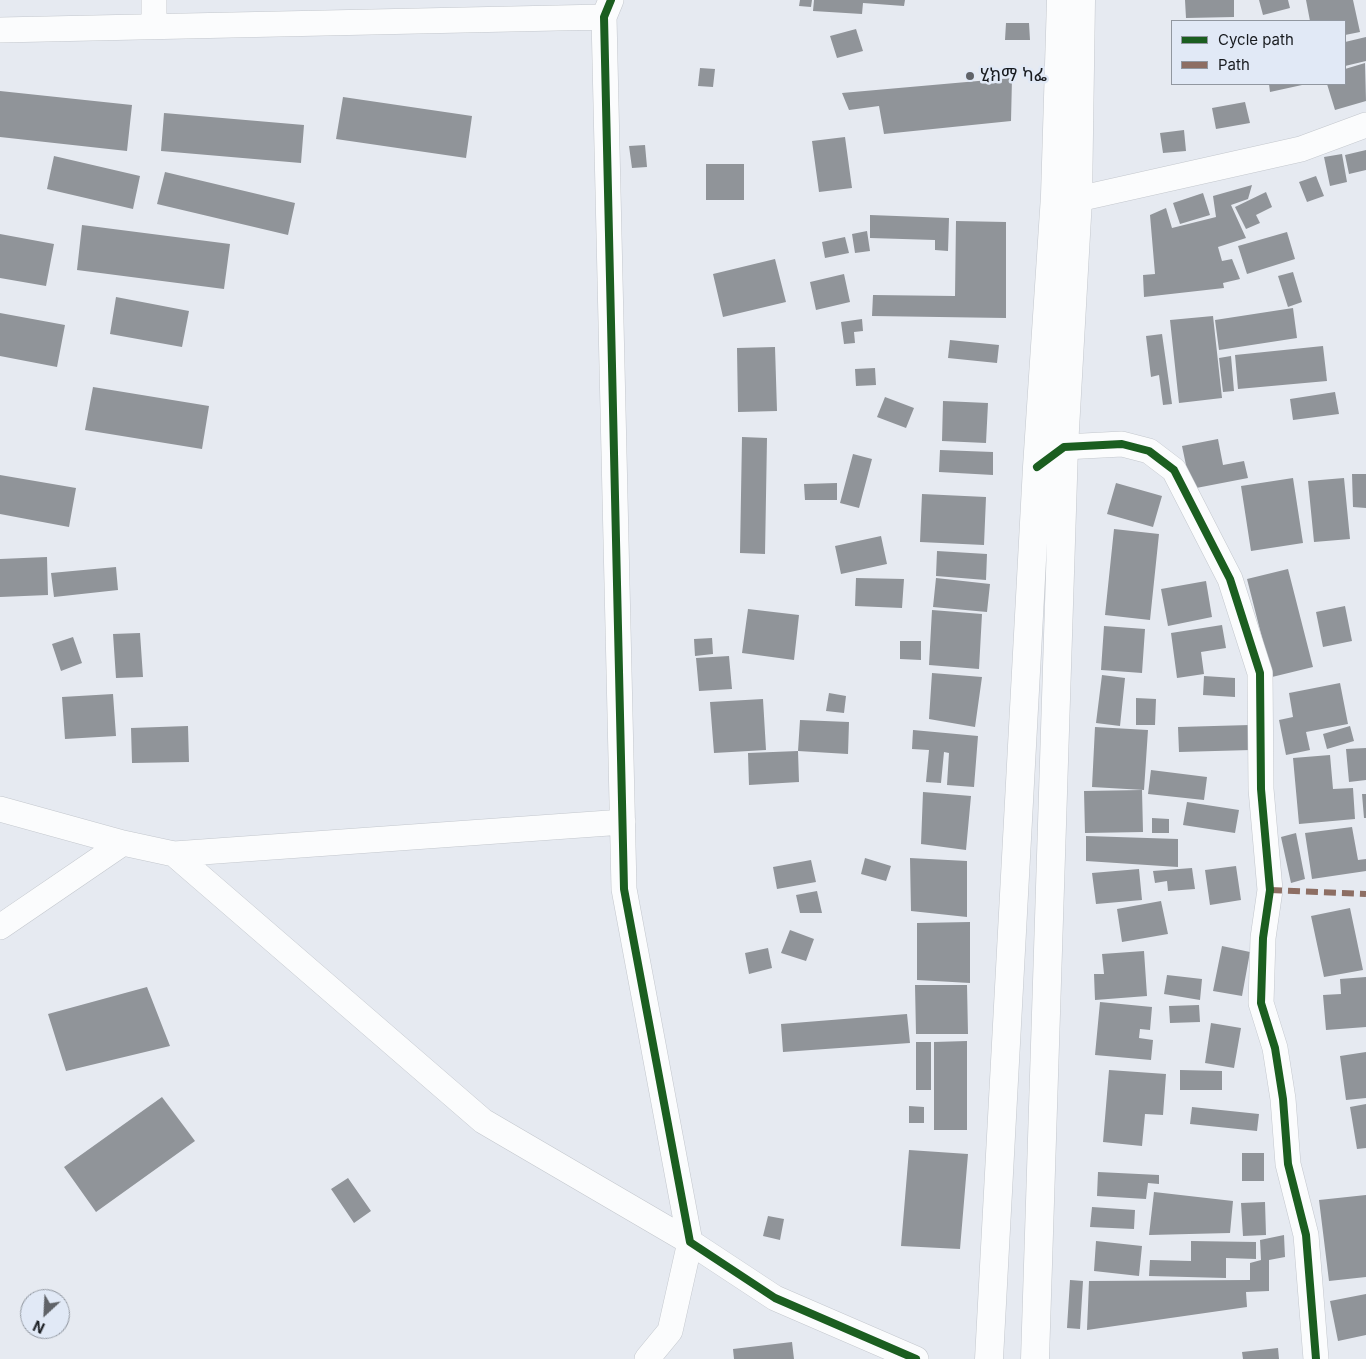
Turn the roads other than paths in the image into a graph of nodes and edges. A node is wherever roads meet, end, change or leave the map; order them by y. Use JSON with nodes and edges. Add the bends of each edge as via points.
{"nodes":[{"id":1,"x":154,"y":0,"type":"edge"},
{"id":2,"x":1071,"y":2,"type":"edge"},
{"id":3,"x":607,"y":9,"type":"edge"},
{"id":4,"x":503,"y":10,"type":"edge"},
{"id":5,"x":154,"y":26,"type":"junction"},
{"id":6,"x":0,"y":30,"type":"edge"},
{"id":7,"x":1366,"y":126,"type":"edge"},
{"id":8,"x":1078,"y":199,"type":"junction"},
{"id":9,"x":1064,"y":448,"type":"junction"},
{"id":10,"x":1037,"y":468,"type":"junction"},
{"id":11,"x":0,"y":809,"type":"edge"},
{"id":12,"x":623,"y":822,"type":"junction"},
{"id":13,"x":123,"y":843,"type":"junction"},
{"id":14,"x":174,"y":854,"type":"junction"},
{"id":15,"x":0,"y":927,"type":"edge"},
{"id":16,"x":690,"y":1242,"type":"junction"},
{"id":17,"x":647,"y":1359,"type":"edge"},
{"id":18,"x":916,"y":1359,"type":"edge"},
{"id":19,"x":989,"y":1359,"type":"edge"},
{"id":20,"x":1035,"y":1359,"type":"edge"},
{"id":21,"x":1316,"y":1359,"type":"edge"}],
"edges":[{"from":1,"to":5,"type":"street"},
{"from":2,"to":8,"type":"main road"},
{"from":2,"to":10,"type":"main road"},
{"from":3,"to":4,"type":"street"},
{"from":3,"to":12,"type":"street"},
{"from":4,"to":5,"type":"street"},
{"from":5,"to":6,"type":"street"},
{"from":7,"to":8,"type":"street","via":[[1301,149]]},
{"from":8,"to":9,"type":"main road"},
{"from":9,"to":10,"type":"street"},
{"from":9,"to":20,"type":"main road"},
{"from":9,"to":21,"type":"street","via":[[1122,444],[1149,451],[1174,470],[1230,579],[1260,673],[1261,789],[1270,890],[1263,938],[1261,1003],[1275,1048],[1288,1164],[1306,1235]]},
{"from":10,"to":19,"type":"main road"},
{"from":11,"to":13,"type":"street"},
{"from":12,"to":14,"type":"street"},
{"from":12,"to":16,"type":"street","via":[[624,889]]},
{"from":13,"to":14,"type":"street"},
{"from":13,"to":15,"type":"street"},
{"from":14,"to":16,"type":"street","via":[[483,1121]]},
{"from":16,"to":17,"type":"street","via":[[670,1332]]},
{"from":16,"to":18,"type":"street","via":[[775,1298]]}]}
